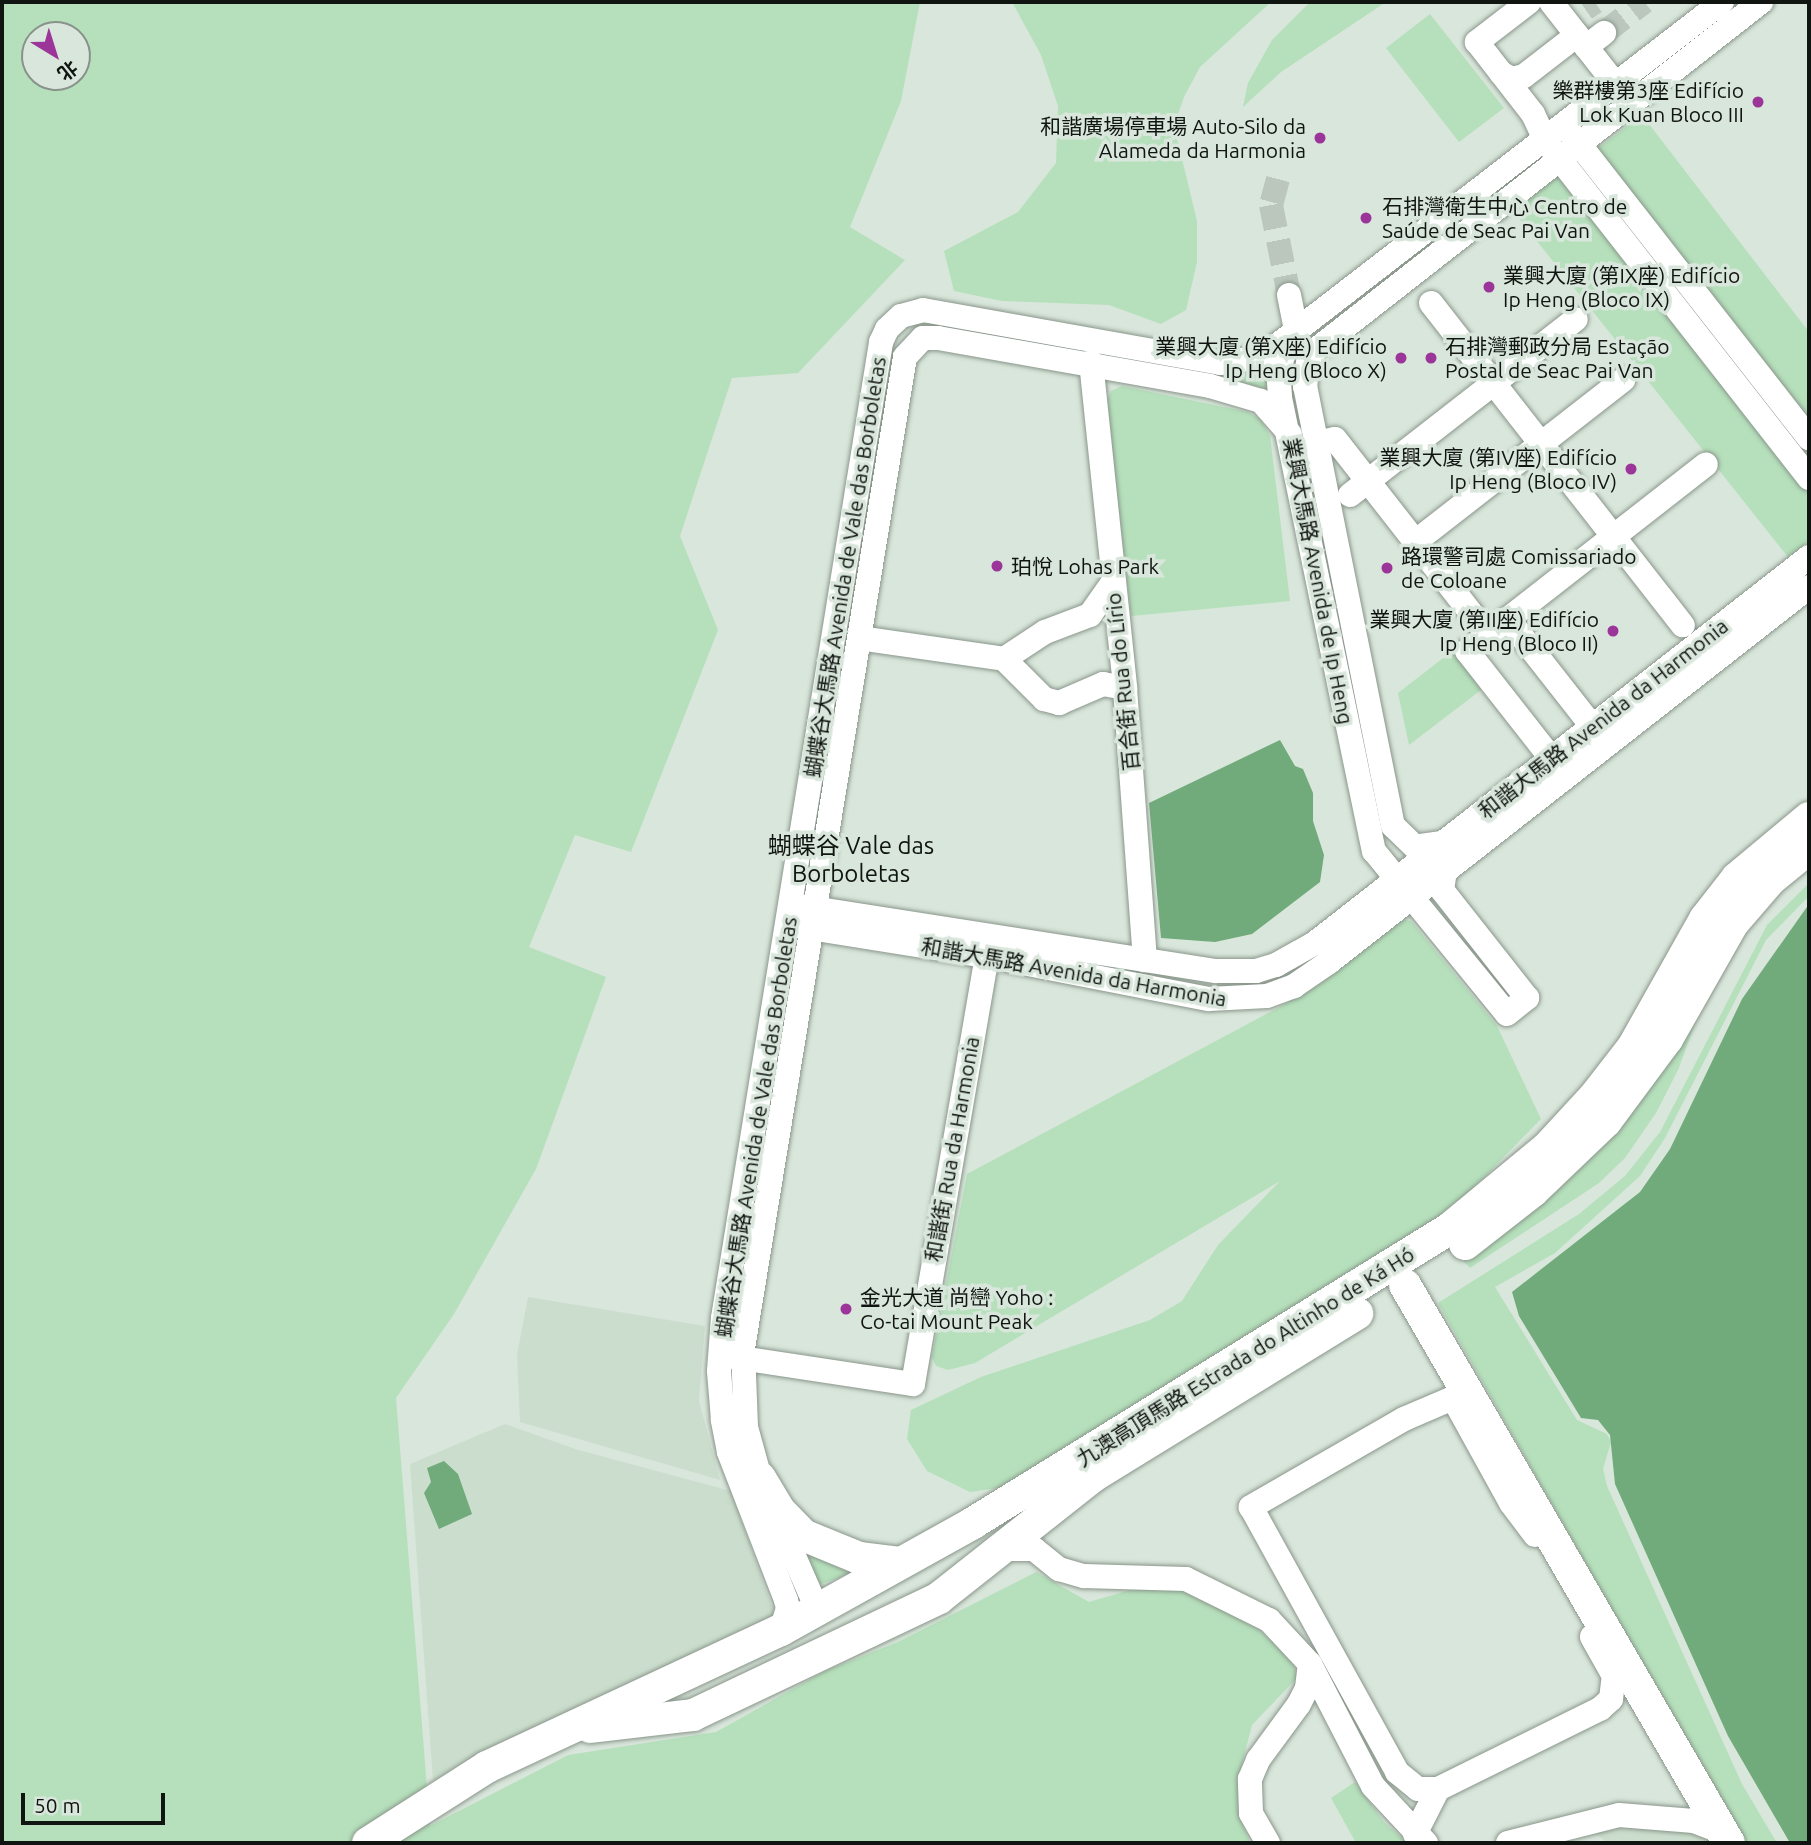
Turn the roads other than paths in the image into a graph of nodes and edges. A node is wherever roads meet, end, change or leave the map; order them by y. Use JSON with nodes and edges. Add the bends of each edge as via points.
{"nodes":[{"id":1,"x":1529,"y":2,"type":"edge"},
{"id":2,"x":1550,"y":2,"type":"edge"},
{"id":3,"x":1722,"y":2,"type":"edge"},
{"id":4,"x":1761,"y":2,"type":"edge"},
{"id":5,"x":1584,"y":29,"type":"junction"},
{"id":6,"x":1512,"y":75,"type":"junction"},
{"id":7,"x":1616,"y":85,"type":"junction"},
{"id":8,"x":1528,"y":108,"type":"junction"},
{"id":9,"x":1572,"y":134,"type":"junction"},
{"id":10,"x":1553,"y":150,"type":"junction"},
{"id":11,"x":1289,"y":295,"type":"tunnel mouth"},
{"id":12,"x":1431,"y":303,"type":"dead end"},
{"id":13,"x":1576,"y":318,"type":"dead end"},
{"id":14,"x":1293,"y":337,"type":"junction"},
{"id":15,"x":1091,"y":362,"type":"junction"},
{"id":16,"x":1623,"y":380,"type":"dead end"},
{"id":17,"x":1493,"y":383,"type":"junction"},
{"id":18,"x":1305,"y":387,"type":"joint"},
{"id":19,"x":1290,"y":434,"type":"junction"},
{"id":20,"x":1809,"y":438,"type":"edge"},
{"id":21,"x":1316,"y":443,"type":"junction"},
{"id":22,"x":1541,"y":444,"type":"junction"},
{"id":23,"x":1706,"y":464,"type":"dead end"},
{"id":24,"x":1809,"y":478,"type":"edge"},
{"id":25,"x":1359,"y":488,"type":"junction"},
{"id":26,"x":1613,"y":537,"type":"junction"},
{"id":27,"x":1415,"y":542,"type":"junction"},
{"id":28,"x":1809,"y":557,"type":"edge"},
{"id":29,"x":1112,"y":584,"type":"junction"},
{"id":30,"x":1809,"y":587,"type":"edge"},
{"id":31,"x":1508,"y":619,"type":"junction"},
{"id":32,"x":1683,"y":625,"type":"dead end"},
{"id":33,"x":1488,"y":635,"type":"junction"},
{"id":34,"x":859,"y":638,"type":"junction"},
{"id":35,"x":1004,"y":659,"type":"junction"},
{"id":36,"x":1125,"y":688,"type":"junction"},
{"id":37,"x":1592,"y":726,"type":"junction"},
{"id":38,"x":1551,"y":758,"type":"junction"},
{"id":39,"x":1809,"y":818,"type":"edge"},
{"id":40,"x":1446,"y":841,"type":"junction"},
{"id":41,"x":1809,"y":848,"type":"edge"},
{"id":42,"x":1374,"y":851,"type":"junction"},
{"id":43,"x":1445,"y":872,"type":"junction"},
{"id":44,"x":1406,"y":887,"type":"junction"},
{"id":45,"x":1361,"y":907,"type":"junction"},
{"id":46,"x":801,"y":916,"type":"junction"},
{"id":47,"x":987,"y":956,"type":"junction"},
{"id":48,"x":1145,"y":960,"type":"junction"},
{"id":49,"x":1405,"y":1285,"type":"junction"},
{"id":50,"x":732,"y":1356,"type":"junction"},
{"id":51,"x":1460,"y":1393,"type":"junction"},
{"id":52,"x":760,"y":1478,"type":"junction"},
{"id":53,"x":1005,"y":1549,"type":"junction"},
{"id":54,"x":900,"y":1563,"type":"junction"},
{"id":55,"x":943,"y":1596,"type":"junction"},
{"id":56,"x":817,"y":1609,"type":"junction"},
{"id":57,"x":781,"y":1630,"type":"junction"},
{"id":58,"x":1310,"y":1664,"type":"junction"},
{"id":59,"x":686,"y":1677,"type":"junction"},
{"id":60,"x":745,"y":1691,"type":"junction"},
{"id":61,"x":1327,"y":1700,"type":"junction"},
{"id":62,"x":1299,"y":1704,"type":"junction"},
{"id":63,"x":550,"y":1736,"type":"junction"},
{"id":64,"x":1438,"y":1789,"type":"junction"},
{"id":65,"x":1724,"y":1837,"type":"edge"},
{"id":66,"x":1420,"y":1839,"type":"edge"},
{"id":67,"x":368,"y":1843,"type":"edge"},
{"id":68,"x":1268,"y":1843,"type":"edge"},
{"id":69,"x":1508,"y":1843,"type":"edge"}],
"edges":[{"from":1,"to":6,"type":"street","via":[[1477,43]]},
{"from":2,"to":5,"type":"street"},
{"from":3,"to":7,"type":"street","name":"蝴蝶谷大馬路 Avenida de Vale das Borboletas"},
{"from":4,"to":9,"type":"street","name":"蝴蝶谷大馬路 Avenida de Vale das Borboletas"},
{"from":5,"to":6,"type":"street"},
{"from":5,"to":7,"type":"street"},
{"from":6,"to":8,"type":"street"},
{"from":7,"to":9,"type":"street","name":"蝴蝶谷大馬路 Avenida de Vale das Borboletas"},
{"from":8,"to":9,"type":"street"},
{"from":8,"to":10,"type":"street"},
{"from":9,"to":10,"type":"street","name":"蝴蝶谷大馬路 Avenida de Vale das Borboletas"},
{"from":9,"to":20,"type":"street"},
{"from":10,"to":14,"type":"street","name":"蝴蝶谷大馬路 Avenida de Vale das Borboletas"},
{"from":10,"to":18,"type":"street","name":"蝴蝶谷大馬路 Avenida de Vale das Borboletas","via":[[1313,352]]},
{"from":10,"to":24,"type":"street"},
{"from":11,"to":14,"type":"street"},
{"from":12,"to":17,"type":"street"},
{"from":13,"to":17,"type":"street"},
{"from":14,"to":19,"type":"street","name":"業興大馬路 Avenida de Ip Heng","via":[[1278,376]]},
{"from":14,"to":46,"type":"street","name":"蝴蝶谷大馬路 Avenida de Vale das Borboletas","via":[[1262,357],[1236,363],[923,310],[901,316],[887,329],[881,342]]},
{"from":15,"to":19,"type":"street","name":"蝴蝶谷大馬路 Avenida de Vale das Borboletas","via":[[1253,397],[1269,408]]},
{"from":15,"to":29,"type":"street","name":"百合街 Rua do Lírio"},
{"from":15,"to":34,"type":"street","name":"蝴蝶谷大馬路 Avenida de Vale das Borboletas","via":[[938,338],[913,344],[905,357]]},
{"from":16,"to":22,"type":"street"},
{"from":17,"to":22,"type":"street"},
{"from":17,"to":25,"type":"street"},
{"from":18,"to":21,"type":"street","name":"業興大馬路 Avenida de Ip Heng"},
{"from":19,"to":42,"type":"street","name":"業興大馬路 Avenida de Ip Heng"},
{"from":21,"to":25,"type":"street","via":[[1335,439]]},
{"from":21,"to":40,"type":"street","name":"業興大馬路 Avenida de Ip Heng","via":[[1393,825],[1415,847]]},
{"from":22,"to":26,"type":"street"},
{"from":22,"to":27,"type":"street"},
{"from":23,"to":26,"type":"street"},
{"from":25,"to":27,"type":"street"},
{"from":26,"to":31,"type":"street"},
{"from":26,"to":32,"type":"street"},
{"from":27,"to":33,"type":"street"},
{"from":28,"to":37,"type":"street","name":"和諧大馬路 Avenida da Harmonia"},
{"from":29,"to":35,"type":"street","via":[[1090,615],[1045,632]]},
{"from":29,"to":36,"type":"street","name":"百合街 Rua do Lírio"},
{"from":30,"to":43,"type":"street","name":"和諧大馬路 Avenida da Harmonia"},
{"from":31,"to":33,"type":"street"},
{"from":31,"to":37,"type":"street"},
{"from":33,"to":38,"type":"street","via":[[1467,651]]},
{"from":34,"to":35,"type":"street"},
{"from":34,"to":46,"type":"street","name":"蝴蝶谷大馬路 Avenida de Vale das Borboletas"},
{"from":35,"to":36,"type":"street","via":[[1044,699],[1052,701],[1071,699],[1103,684]]},
{"from":36,"to":48,"type":"street","name":"百合街 Rua do Lírio"},
{"from":37,"to":38,"type":"street","name":"和諧大馬路 Avenida da Harmonia"},
{"from":38,"to":40,"type":"street","name":"和諧大馬路 Avenida da Harmonia"},
{"from":39,"to":54,"type":"main road","name":"九澳高頂馬路 Estrada do Altinho de Ká Hó","via":[[1737,878],[1705,919],[1633,1047],[1547,1148],[1491,1197],[1394,1266]]},
{"from":40,"to":44,"type":"street","name":"和諧大馬路 Avenida da Harmonia"},
{"from":41,"to":49,"type":"main road","name":"九澳高頂馬路 Estrada do Altinho de Ká Hó","via":[[1771,879],[1733,923],[1667,1039],[1606,1121],[1506,1214]]},
{"from":42,"to":44,"type":"street"},
{"from":42,"to":45,"type":"street","via":[[1372,882]]},
{"from":43,"to":44,"type":"street","name":"和諧大馬路 Avenida da Harmonia"},
{"from":43,"to":44,"type":"street","via":[[1441,890],[1527,998],[1507,1014]]},
{"from":44,"to":45,"type":"street","name":"和諧大馬路 Avenida da Harmonia"},
{"from":44,"to":47,"type":"street","name":"和諧大馬路 Avenida da Harmonia","via":[[1294,986],[1233,1001]]},
{"from":45,"to":48,"type":"street","name":"和諧大馬路 Avenida da Harmonia","via":[[1305,949],[1256,971],[1216,971]]},
{"from":46,"to":47,"type":"street","name":"和諧大馬路 Avenida da Harmonia"},
{"from":46,"to":48,"type":"street","name":"和諧大馬路 Avenida da Harmonia"},
{"from":46,"to":50,"type":"street","name":"蝴蝶谷大馬路 Avenida de Vale das Borboletas"},
{"from":47,"to":50,"type":"street","name":"和諧街 Rua da Harmonia","via":[[913,1384]]},
{"from":49,"to":51,"type":"main road"},
{"from":49,"to":53,"type":"main road","name":"九澳高頂馬路 Estrada do Altinho de Ká Hó","via":[[1096,1475]]},
{"from":50,"to":52,"type":"street","name":"蝴蝶谷大馬路 Avenida de Vale das Borboletas"},
{"from":50,"to":57,"type":"street","name":"蝴蝶谷大馬路 Avenida de Vale das Borboletas","via":[[719,1395],[729,1452],[789,1608]]},
{"from":51,"to":64,"type":"street","via":[[1614,1676],[1613,1690],[1600,1709]]},
{"from":51,"to":64,"type":"street","via":[[1404,1419],[1251,1507],[1397,1772],[1418,1789]]},
{"from":51,"to":65,"type":"main road"},
{"from":52,"to":54,"type":"main road","via":[[780,1511],[803,1535],[859,1558]]},
{"from":52,"to":56,"type":"street","name":"蝴蝶谷大馬路 Avenida de Vale das Borboletas"},
{"from":53,"to":55,"type":"main road","name":"九澳高頂馬路 Estrada do Altinho de Ká Hó"},
{"from":53,"to":58,"type":"street","via":[[1034,1549],[1059,1569],[1084,1576],[1172,1576],[1201,1584],[1269,1620]]},
{"from":54,"to":56,"type":"main road","name":"九澳高頂馬路 Estrada do Altinho de Ká Hó"},
{"from":55,"to":56,"type":"main road","via":[[951,1580],[947,1569],[927,1563],[846,1605]]},
{"from":55,"to":60,"type":"main road","name":"九澳高頂馬路 Estrada do Altinho de Ká Hó"},
{"from":56,"to":57,"type":"main road","name":"九澳高頂馬路 Estrada do Altinho de Ká Hó"},
{"from":57,"to":59,"type":"main road","name":"九澳高頂馬路 Estrada do Altinho de Ká Hó"},
{"from":58,"to":61,"type":"street"},
{"from":58,"to":62,"type":"street"},
{"from":59,"to":60,"type":"main road","via":[[681,1693],[693,1704]]},
{"from":59,"to":63,"type":"main road","name":"九澳高頂馬路 Estrada do Altinho de Ká Hó"},
{"from":60,"to":63,"type":"main road","name":"九澳高頂馬路 Estrada do Altinho de Ká Hó","via":[[692,1715]]},
{"from":61,"to":62,"type":"street","via":[[1315,1692]]},
{"from":61,"to":66,"type":"street","via":[[1373,1786]]},
{"from":62,"to":68,"type":"street","via":[[1258,1760],[1250,1779],[1251,1813]]},
{"from":63,"to":67,"type":"main road","name":"九澳高頂馬路 Estrada do Altinho de Ká Hó","via":[[427,1803]]},
{"from":64,"to":66,"type":"street"},
{"from":65,"to":69,"type":"street","via":[[1685,1819],[1619,1815]]}]}
